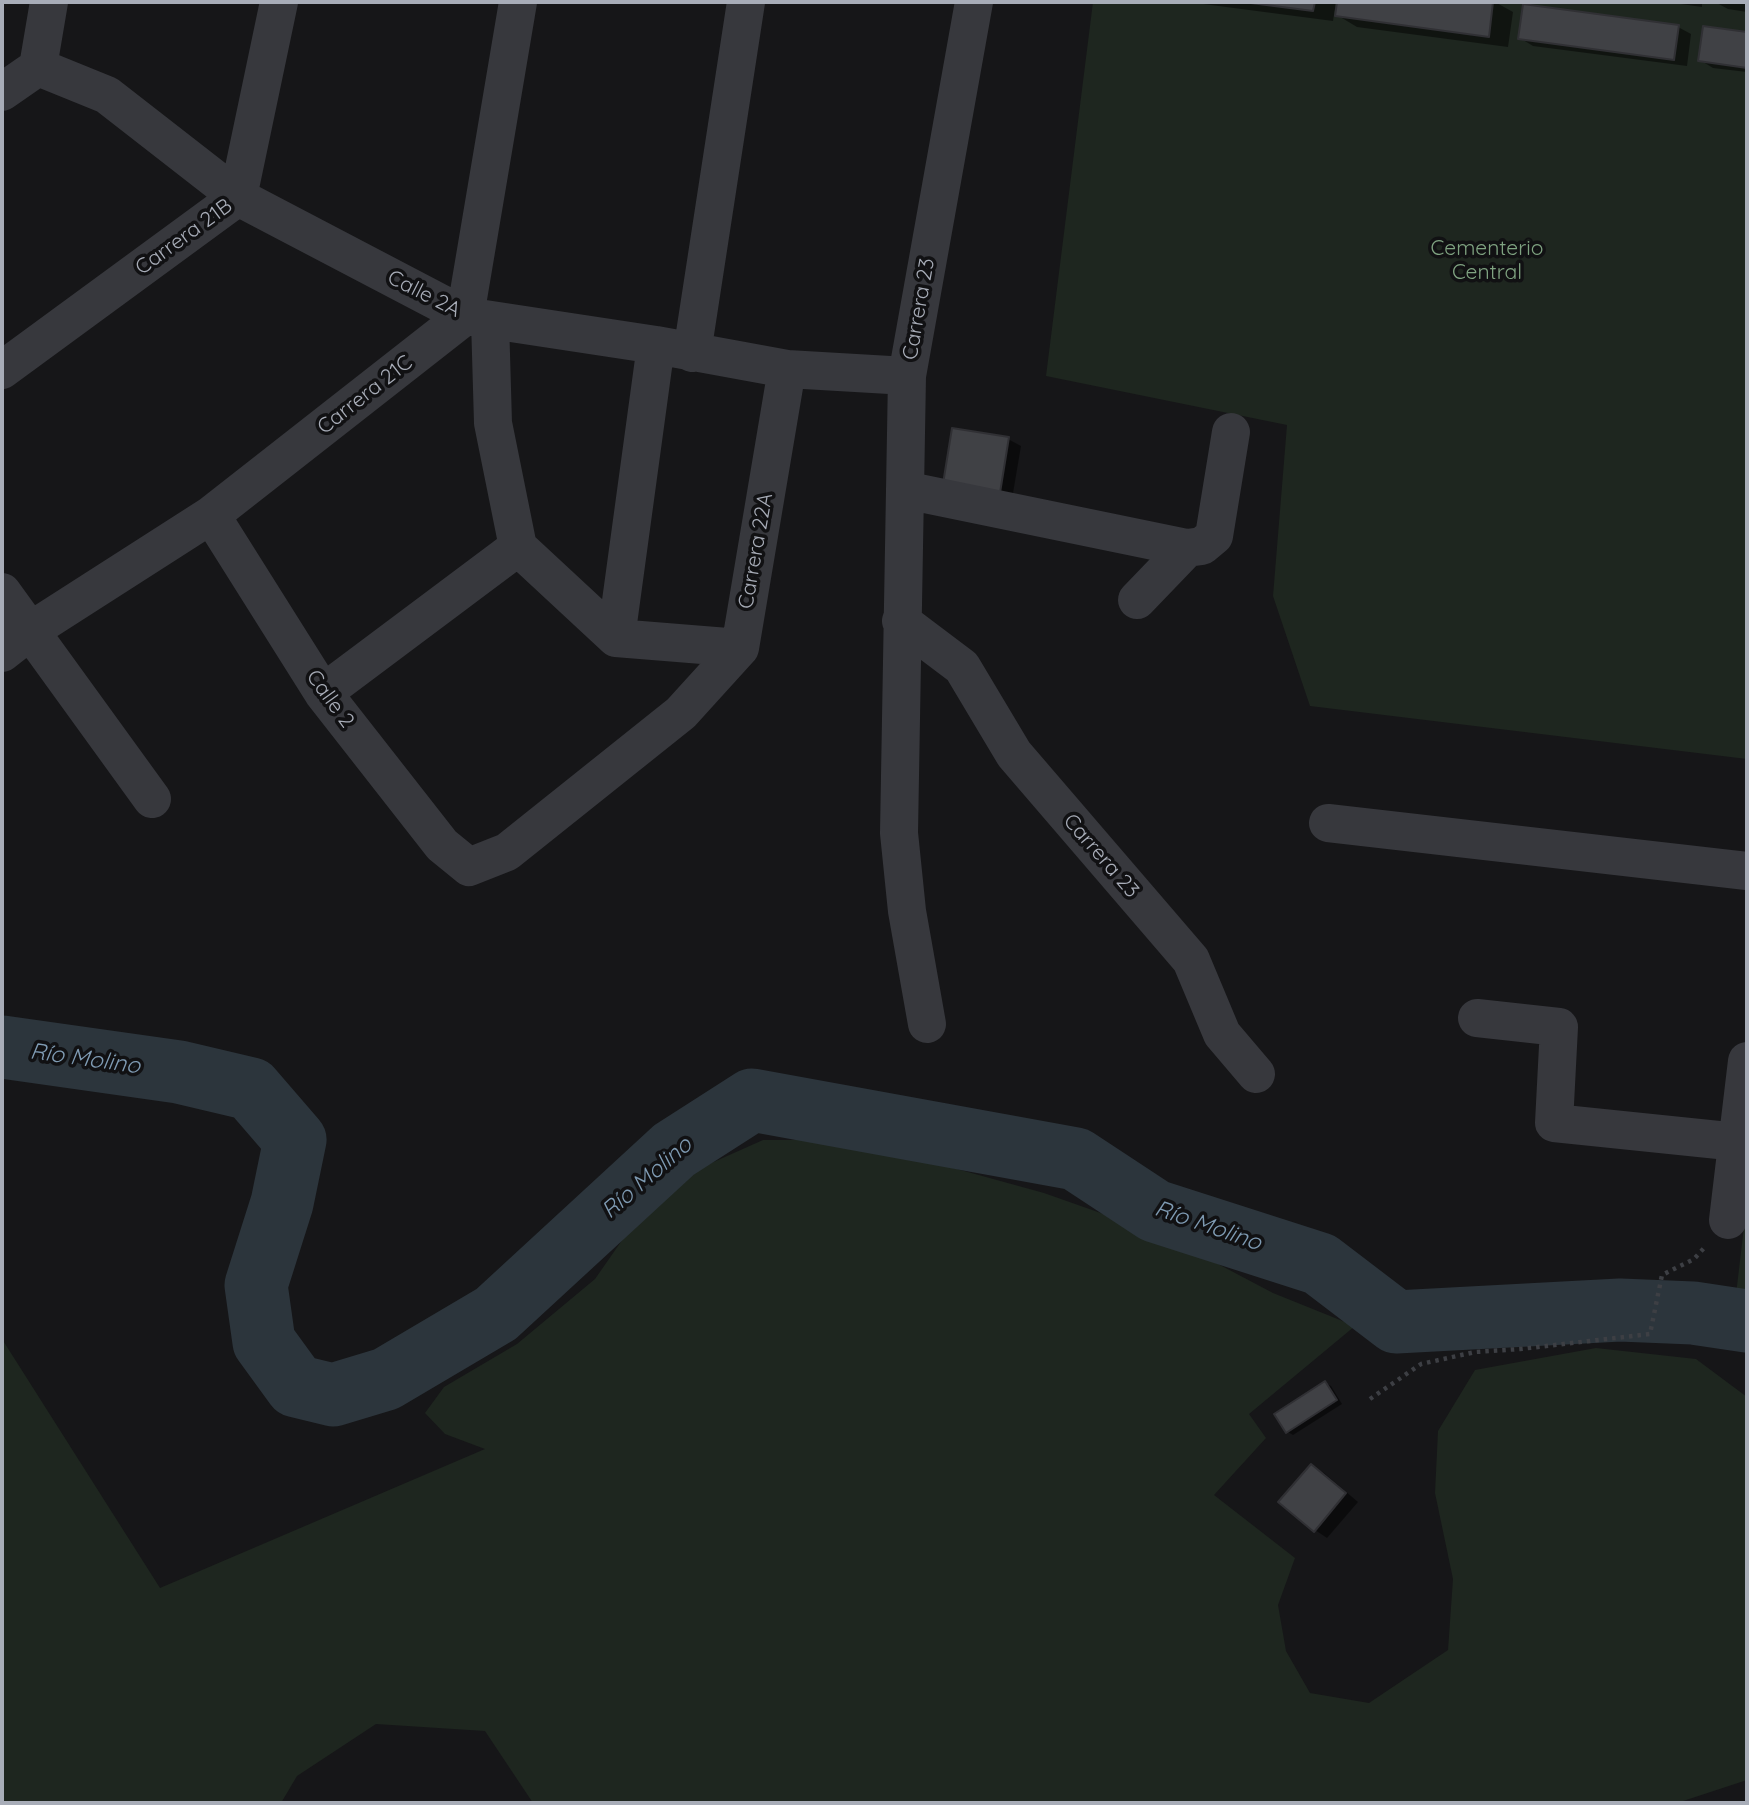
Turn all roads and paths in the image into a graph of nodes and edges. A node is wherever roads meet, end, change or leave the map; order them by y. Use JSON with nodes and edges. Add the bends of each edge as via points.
{"nodes":[{"id":1,"x":49,"y":2,"type":"edge"},
{"id":2,"x":279,"y":2,"type":"edge"},
{"id":3,"x":518,"y":2,"type":"edge"},
{"id":4,"x":746,"y":2,"type":"edge"},
{"id":5,"x":974,"y":2,"type":"edge"},
{"id":6,"x":38,"y":67,"type":"junction"},
{"id":7,"x":2,"y":92,"type":"edge"},
{"id":8,"x":238,"y":198,"type":"junction"},
{"id":9,"x":477,"y":318,"type":"junction"},
{"id":10,"x":674,"y":349,"type":"junction"},
{"id":11,"x":787,"y":369,"type":"junction"},
{"id":12,"x":2,"y":370,"type":"edge"},
{"id":13,"x":907,"y":376,"type":"junction"},
{"id":14,"x":1231,"y":432,"type":"dead end"},
{"id":15,"x":905,"y":490,"type":"junction"},
{"id":16,"x":211,"y":514,"type":"junction"},
{"id":17,"x":517,"y":547,"type":"junction"},
{"id":18,"x":1187,"y":548,"type":"junction"},
{"id":19,"x":2,"y":592,"type":"edge"},
{"id":20,"x":1137,"y":600,"type":"dead end"},
{"id":21,"x":901,"y":621,"type":"junction"},
{"id":22,"x":616,"y":638,"type":"junction"},
{"id":23,"x":16,"y":642,"type":"edge"},
{"id":24,"x":740,"y":648,"type":"junction"},
{"id":25,"x":323,"y":693,"type":"junction"},
{"id":26,"x":152,"y":799,"type":"dead end"},
{"id":27,"x":1328,"y":823,"type":"dead end"},
{"id":28,"x":1747,"y":871,"type":"edge"},
{"id":29,"x":1477,"y":1018,"type":"dead end"},
{"id":30,"x":927,"y":1024,"type":"dead end"},
{"id":31,"x":1747,"y":1061,"type":"edge"},
{"id":32,"x":1256,"y":1074,"type":"dead end"},
{"id":33,"x":1738,"y":1142,"type":"junction"},
{"id":34,"x":1728,"y":1220,"type":"joint"},
{"id":35,"x":1370,"y":1399,"type":"dead end"}],
"edges":[{"from":1,"to":6,"type":"street"},
{"from":2,"to":8,"type":"street","name":"Carrera 21B"},
{"from":3,"to":9,"type":"street"},
{"from":4,"to":10,"type":"street"},
{"from":5,"to":13,"type":"street","name":"Carrera 23"},
{"from":6,"to":7,"type":"street"},
{"from":6,"to":8,"type":"street","name":"Calle 2A","via":[[107,95]]},
{"from":8,"to":9,"type":"street","name":"Calle 2A"},
{"from":8,"to":12,"type":"street","name":"Carrera 21B"},
{"from":9,"to":10,"type":"street","name":"Calle 2A"},
{"from":9,"to":16,"type":"street","name":"Carrera 21C"},
{"from":9,"to":17,"type":"street"},
{"from":10,"to":11,"type":"street","name":"Calle 2A"},
{"from":10,"to":22,"type":"street"},
{"from":11,"to":13,"type":"street","name":"Calle 2A"},
{"from":11,"to":24,"type":"street","name":"Carrera 22A"},
{"from":13,"to":15,"type":"street","name":"Carrera 23"},
{"from":14,"to":18,"type":"street","via":[[1213,536],[1202,546]]},
{"from":15,"to":18,"type":"street"},
{"from":15,"to":21,"type":"street","name":"Carrera 23"},
{"from":16,"to":23,"type":"street","name":"Carrera 21C"},
{"from":16,"to":25,"type":"street","name":"Calle 2"},
{"from":17,"to":22,"type":"street"},
{"from":17,"to":25,"type":"street"},
{"from":18,"to":20,"type":"street"},
{"from":19,"to":23,"type":"street"},
{"from":21,"to":30,"type":"street","name":"Carrera 23","via":[[899,833]]},
{"from":21,"to":32,"type":"street","name":"Carrera 23","via":[[962,667],[1014,754],[1191,960],[1222,1034]]},
{"from":22,"to":24,"type":"street"},
{"from":23,"to":26,"type":"street"},
{"from":24,"to":25,"type":"street","name":"Calle 2","via":[[681,713],[507,852],[469,867],[442,845]]},
{"from":27,"to":28,"type":"street"},
{"from":29,"to":33,"type":"street","via":[[1559,1027],[1554,1123]]},
{"from":31,"to":33,"type":"street"},
{"from":33,"to":34,"type":"street"},
{"from":34,"to":35,"type":"path","via":[[1694,1259],[1662,1275],[1650,1334],[1475,1352],[1421,1364]]}]}
